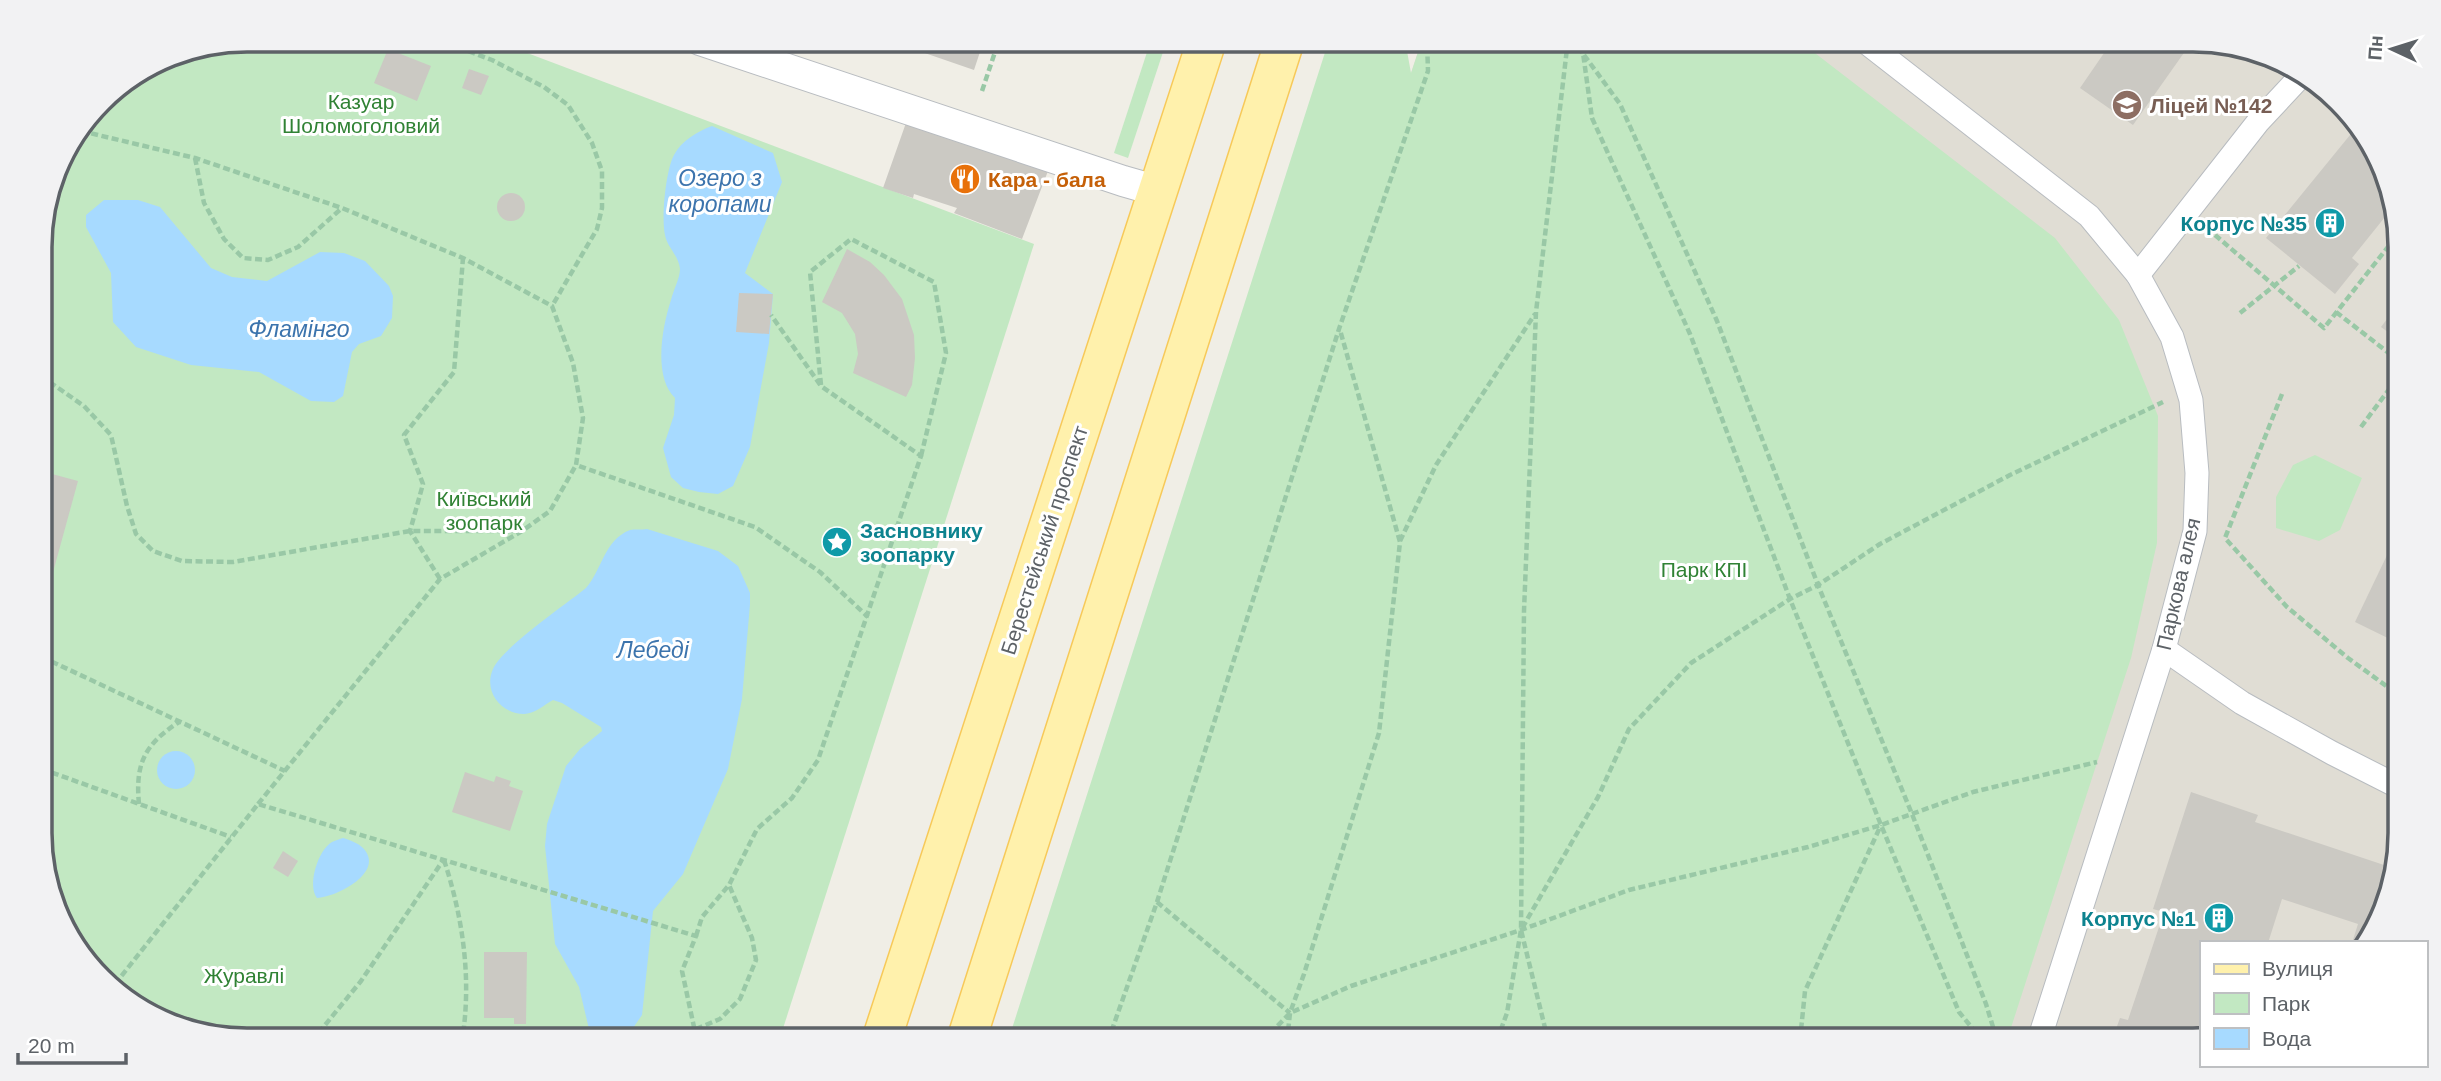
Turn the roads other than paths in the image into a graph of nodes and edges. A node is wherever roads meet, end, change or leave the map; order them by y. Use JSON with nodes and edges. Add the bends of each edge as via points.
{"nodes":[{"id":1,"x":736,"y":52,"type":"edge"},
{"id":2,"x":1203,"y":52,"type":"edge"},
{"id":3,"x":1281,"y":52,"type":"edge"},
{"id":4,"x":1878,"y":52,"type":"edge"},
{"id":5,"x":2295,"y":82,"type":"edge"},
{"id":6,"x":1158,"y":191,"type":"junction"},
{"id":7,"x":2138,"y":275,"type":"junction"},
{"id":8,"x":2164,"y":649,"type":"junction"},
{"id":9,"x":2388,"y":781,"type":"edge"},
{"id":10,"x":885,"y":1028,"type":"edge"},
{"id":11,"x":971,"y":1028,"type":"edge"},
{"id":12,"x":2043,"y":1028,"type":"edge"}],
"edges":[{"from":1,"to":6,"type":"street"},
{"from":2,"to":6,"type":"main road","name":"Берестейський проспект"},
{"from":3,"to":11,"type":"main road"},
{"from":4,"to":7,"type":"street","name":"Паркова алея","via":[[2089,216]]},
{"from":5,"to":7,"type":"street","via":[[2258,122]]},
{"from":6,"to":10,"type":"main road","name":"Берестейський проспект"},
{"from":7,"to":8,"type":"street","name":"Паркова алея","via":[[2172,337],[2191,400],[2197,473],[2195,531]]},
{"from":8,"to":9,"type":"street","via":[[2242,703]]},
{"from":8,"to":12,"type":"street","name":"Паркова алея"}]}
